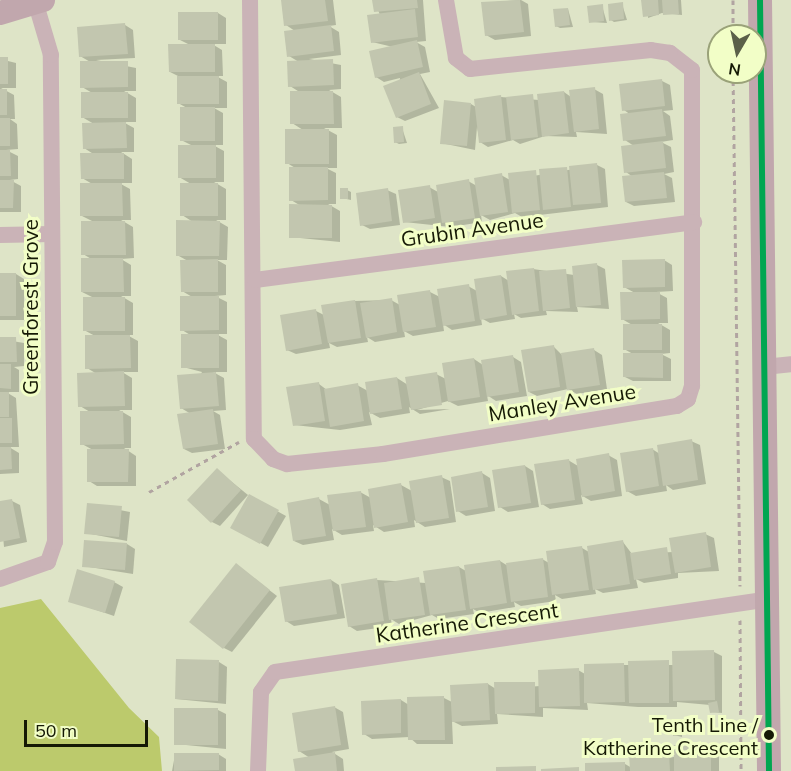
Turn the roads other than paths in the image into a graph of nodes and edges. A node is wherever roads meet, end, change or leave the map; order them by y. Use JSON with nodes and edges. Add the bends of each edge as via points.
{"nodes":[{"id":1,"x":250,"y":0,"type":"edge"},
{"id":2,"x":446,"y":0,"type":"edge"},
{"id":3,"x":760,"y":0,"type":"edge"},
{"id":4,"x":39,"y":1,"type":"edge"},
{"id":5,"x":0,"y":13,"type":"edge"},
{"id":6,"x":694,"y":222,"type":"junction"},
{"id":7,"x":52,"y":234,"type":"junction"},
{"id":8,"x":0,"y":235,"type":"edge"},
{"id":9,"x":255,"y":280,"type":"junction"},
{"id":10,"x":791,"y":364,"type":"edge"},
{"id":11,"x":764,"y":367,"type":"junction"},
{"id":12,"x":0,"y":579,"type":"edge"},
{"id":13,"x":767,"y":599,"type":"junction"},
{"id":14,"x":258,"y":771,"type":"edge"},
{"id":15,"x":769,"y":771,"type":"edge"}],
"edges":[{"from":1,"to":9,"type":"street"},
{"from":2,"to":6,"type":"street","name":"Manley Avenue","via":[[456,58],[470,69],[651,50],[685,61],[692,70]]},
{"from":3,"to":11,"type":"street"},
{"from":4,"to":5,"type":"street"},
{"from":4,"to":7,"type":"street","name":"Greenforest Grove","via":[[51,55]]},
{"from":6,"to":9,"type":"street","name":"Grubin Avenue"},
{"from":6,"to":9,"type":"street","name":"Manley Avenue","via":[[692,386],[688,399],[677,406],[383,454],[287,464],[273,459],[254,434]]},
{"from":7,"to":8,"type":"street"},
{"from":7,"to":12,"type":"street","name":"Greenforest Grove","via":[[55,542],[48,562]]},
{"from":10,"to":11,"type":"street"},
{"from":11,"to":13,"type":"street"},
{"from":13,"to":14,"type":"street","name":"Katherine Crescent","via":[[275,672],[261,692]]},
{"from":13,"to":15,"type":"street"}]}
